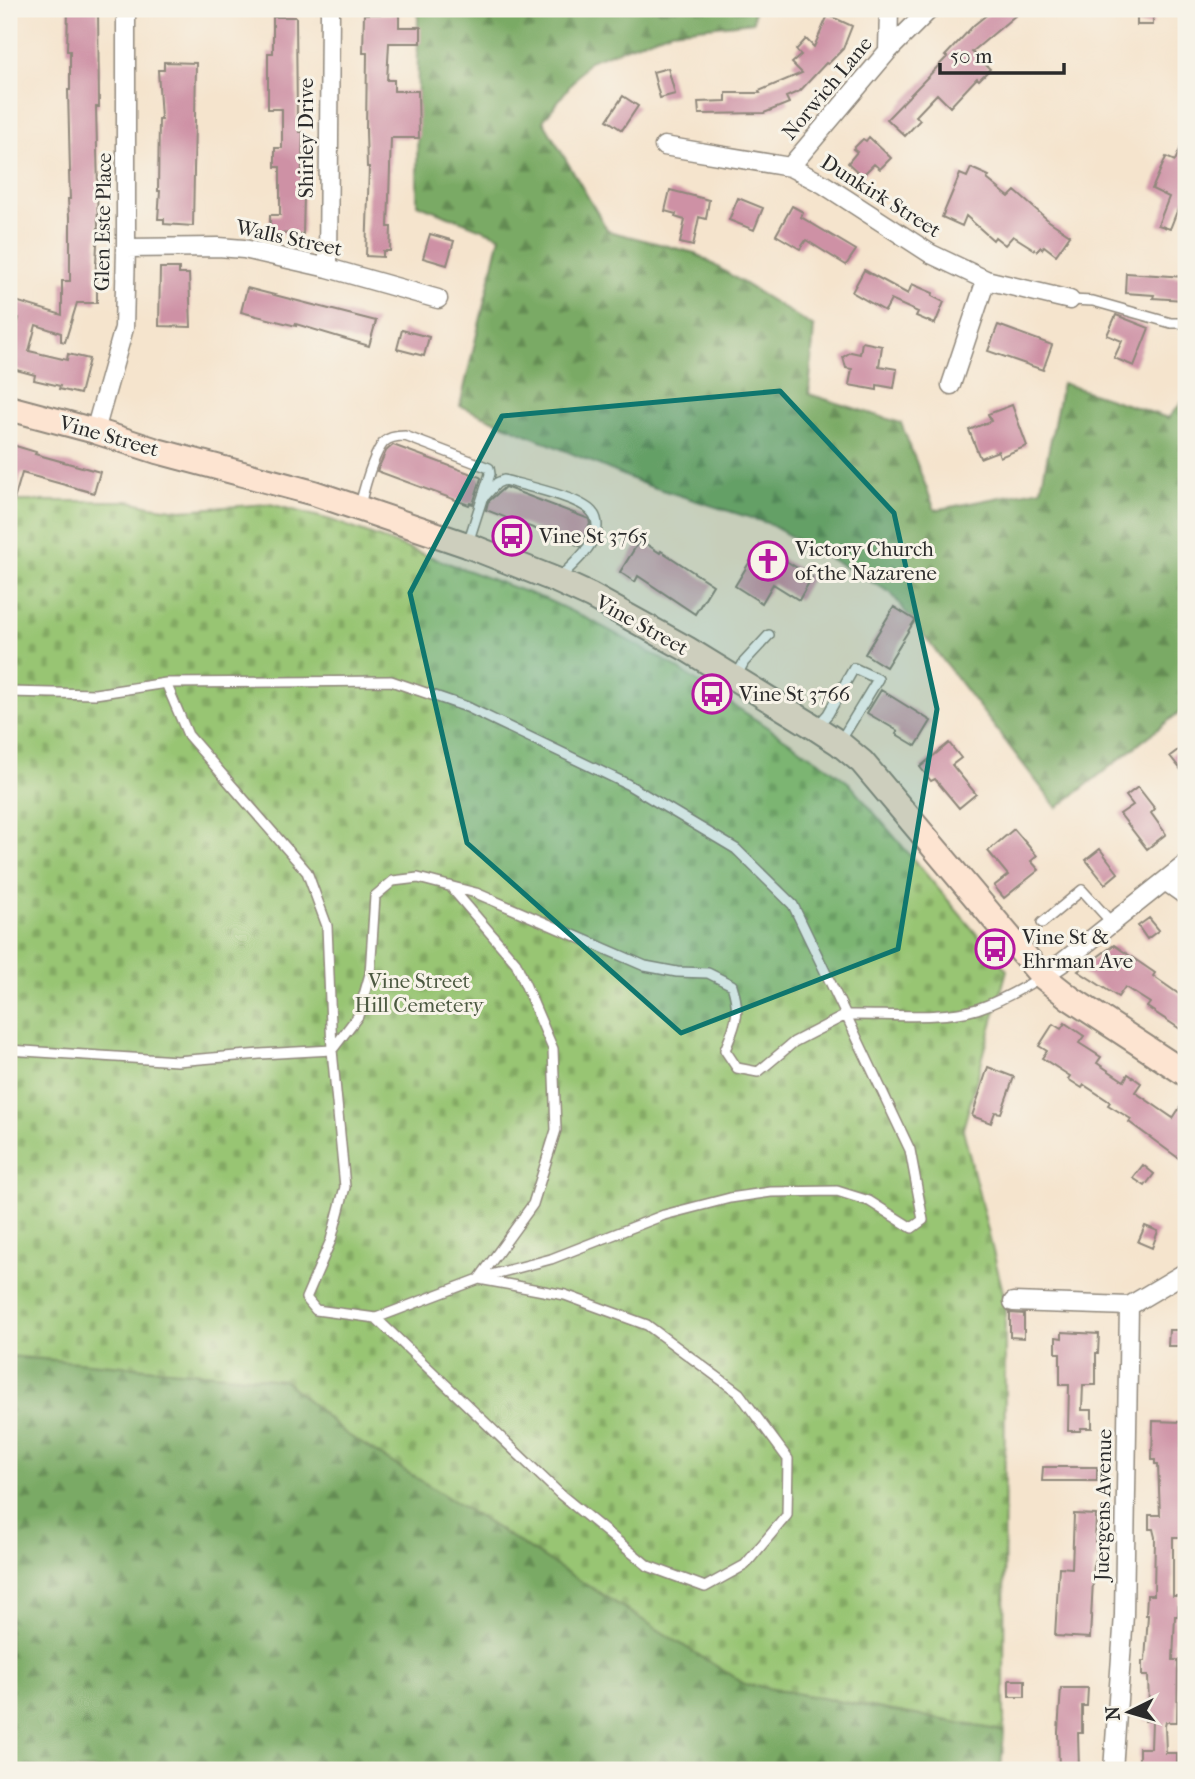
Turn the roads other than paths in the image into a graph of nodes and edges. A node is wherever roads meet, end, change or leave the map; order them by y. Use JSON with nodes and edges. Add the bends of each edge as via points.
{"nodes":[{"id":1,"x":126,"y":9,"type":"edge"},
{"id":2,"x":330,"y":9,"type":"edge"},
{"id":3,"x":889,"y":9,"type":"edge"},
{"id":4,"x":930,"y":9,"type":"edge"},
{"id":5,"x":888,"y":51,"type":"junction"},
{"id":6,"x":664,"y":146,"type":"dead end"},
{"id":7,"x":790,"y":167,"type":"junction"},
{"id":8,"x":126,"y":248,"type":"junction"},
{"id":9,"x":328,"y":268,"type":"junction"},
{"id":10,"x":986,"y":280,"type":"junction"},
{"id":11,"x":438,"y":299,"type":"dead end"},
{"id":12,"x":1070,"y":300,"type":"joint"},
{"id":13,"x":1181,"y":323,"type":"dead end"},
{"id":14,"x":951,"y":385,"type":"dead end"},
{"id":15,"x":9,"y":408,"type":"edge"},
{"id":16,"x":95,"y":431,"type":"junction"},
{"id":17,"x":482,"y":500,"type":"junction"},
{"id":18,"x":359,"y":509,"type":"junction"},
{"id":19,"x":467,"y":545,"type":"junction"},
{"id":20,"x":556,"y":580,"type":"junction"},
{"id":21,"x":769,"y":635,"type":"dead end"},
{"id":22,"x":735,"y":678,"type":"junction"},
{"id":23,"x":166,"y":684,"type":"junction"},
{"id":24,"x":9,"y":692,"type":"edge"},
{"id":25,"x":816,"y":728,"type":"junction"},
{"id":26,"x":839,"y":743,"type":"junction"},
{"id":27,"x":1186,"y":864,"type":"edge"},
{"id":28,"x":1165,"y":881,"type":"junction"},
{"id":29,"x":449,"y":886,"type":"junction"},
{"id":30,"x":1186,"y":896,"type":"edge"},
{"id":31,"x":1042,"y":923,"type":"dead end"},
{"id":32,"x":1112,"y":923,"type":"junction"},
{"id":33,"x":1042,"y":976,"type":"junction"},
{"id":34,"x":846,"y":1015,"type":"junction"},
{"id":35,"x":9,"y":1050,"type":"edge"},
{"id":36,"x":332,"y":1050,"type":"junction"},
{"id":37,"x":1186,"y":1074,"type":"edge"},
{"id":38,"x":1186,"y":1272,"type":"edge"},
{"id":39,"x":479,"y":1279,"type":"junction"},
{"id":40,"x":1013,"y":1302,"type":"dead end"},
{"id":41,"x":1129,"y":1306,"type":"junction"},
{"id":42,"x":376,"y":1318,"type":"junction"},
{"id":43,"x":1113,"y":1770,"type":"edge"}],
"edges":[{"from":1,"to":8,"type":"street","name":"Glen Este Place"},
{"from":2,"to":9,"type":"street","name":"Shirley Drive"},
{"from":3,"to":5,"type":"street"},
{"from":4,"to":5,"type":"street","name":"Norwich Lane"},
{"from":5,"to":7,"type":"street","name":"Norwich Lane"},
{"from":6,"to":7,"type":"street","name":"Dunkirk Street"},
{"from":7,"to":10,"type":"street","name":"Dunkirk Street","via":[[932,254]]},
{"from":8,"to":9,"type":"street","name":"Walls Street","via":[[244,249]]},
{"from":8,"to":16,"type":"street","name":"Glen Este Place","via":[[124,328]]},
{"from":9,"to":11,"type":"street","name":"Walls Street"},
{"from":10,"to":12,"type":"street","name":"Dunkirk Street"},
{"from":10,"to":14,"type":"street"},
{"from":12,"to":13,"type":"lane","via":[[1093,301]]},
{"from":15,"to":16,"type":"main road","name":"Vine Street"},
{"from":16,"to":18,"type":"main road","name":"Vine Street","via":[[314,492]]},
{"from":17,"to":18,"type":"lane","via":[[489,468],[398,436],[384,442],[378,452]]},
{"from":17,"to":19,"type":"lane"},
{"from":17,"to":20,"type":"lane","via":[[504,480],[560,496],[591,511],[597,525],[589,546]]},
{"from":18,"to":19,"type":"main road","name":"Vine Street"},
{"from":19,"to":20,"type":"main road","name":"Vine Street"},
{"from":20,"to":22,"type":"main road","name":"Vine Street"},
{"from":21,"to":22,"type":"lane"},
{"from":22,"to":25,"type":"main road","name":"Vine Street"},
{"from":23,"to":24,"type":"lane","via":[[95,694]]},
{"from":23,"to":34,"type":"lane","via":[[391,681],[467,707],[627,784],[736,849],[793,905]]},
{"from":23,"to":36,"type":"lane","via":[[188,735],[307,872],[327,926]]},
{"from":25,"to":26,"type":"main road","name":"Vine Street"},
{"from":25,"to":26,"type":"lane","via":[[854,668],[878,679]]},
{"from":26,"to":33,"type":"main road","name":"Vine Street","via":[[862,762]]},
{"from":27,"to":28,"type":"street"},
{"from":28,"to":30,"type":"street"},
{"from":28,"to":32,"type":"street"},
{"from":29,"to":34,"type":"lane","via":[[476,893],[645,966],[708,973],[732,985],[738,1004],[725,1050],[737,1068],[758,1072],[794,1042]]},
{"from":29,"to":36,"type":"lane","via":[[405,879],[393,881],[375,895],[370,974],[358,1016]]},
{"from":29,"to":39,"type":"lane","via":[[516,963],[553,1049],[556,1130],[533,1204]]},
{"from":31,"to":32,"type":"lane","via":[[1082,890]]},
{"from":32,"to":33,"type":"street"},
{"from":33,"to":34,"type":"lane","via":[[975,1010]]},
{"from":33,"to":37,"type":"main road","name":"Vine Street"},
{"from":34,"to":39,"type":"lane","via":[[910,1150],[923,1220],[912,1228],[869,1201],[836,1191],[771,1192],[664,1214],[551,1259]]},
{"from":35,"to":36,"type":"lane","via":[[177,1061]]},
{"from":36,"to":42,"type":"lane","via":[[345,1187],[331,1240],[306,1298],[316,1310]]},
{"from":38,"to":41,"type":"street"},
{"from":39,"to":42,"type":"lane"},
{"from":39,"to":42,"type":"lane","via":[[565,1295],[647,1325],[740,1393],[788,1459],[787,1515],[745,1565],[705,1587],[648,1566],[560,1494]]},
{"from":40,"to":41,"type":"street"},
{"from":41,"to":43,"type":"street","name":"Juergens Avenue","via":[[1124,1615]]}]}
